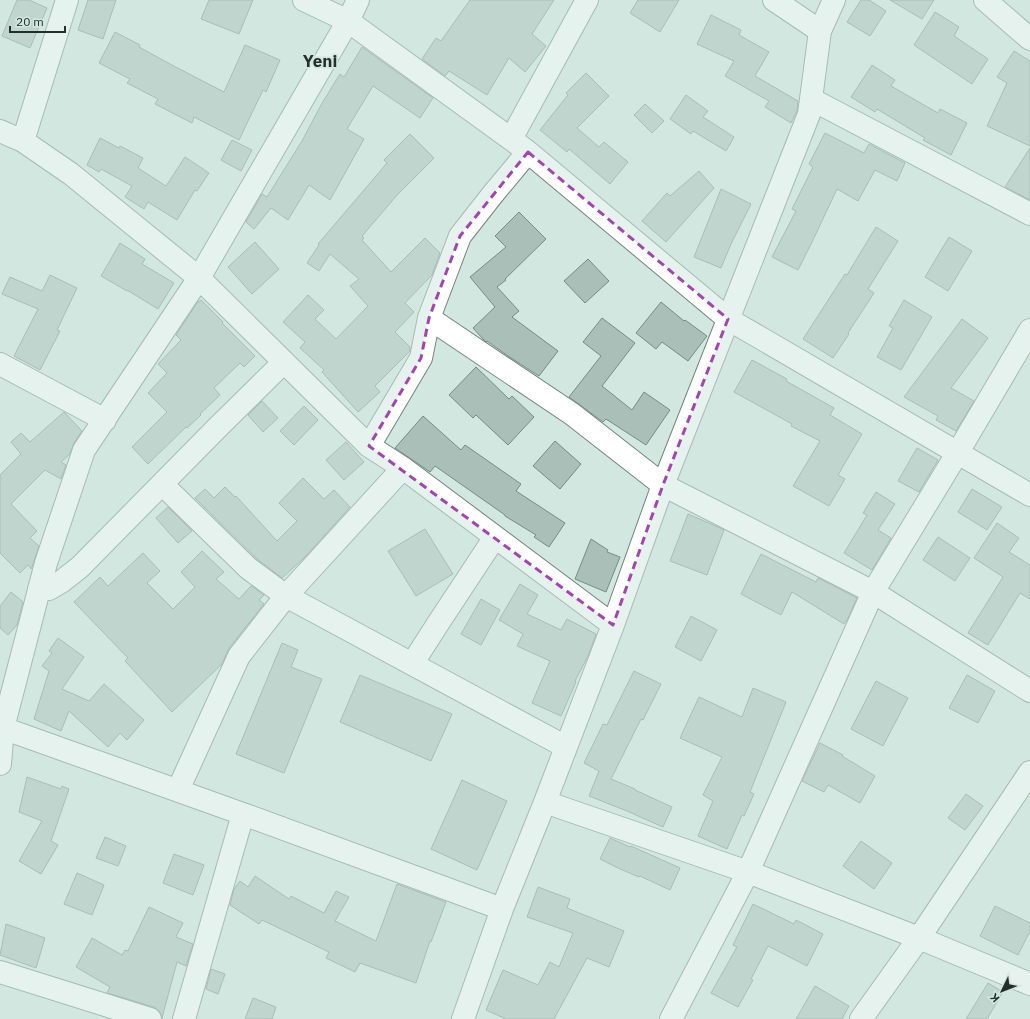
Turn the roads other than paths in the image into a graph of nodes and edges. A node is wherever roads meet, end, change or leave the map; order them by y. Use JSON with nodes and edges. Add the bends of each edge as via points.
{"nodes":[{"id":1,"x":67,"y":0,"type":"edge"},
{"id":2,"x":304,"y":0,"type":"edge"},
{"id":3,"x":358,"y":0,"type":"edge"},
{"id":4,"x":587,"y":0,"type":"edge"},
{"id":5,"x":774,"y":0,"type":"edge"},
{"id":6,"x":834,"y":0,"type":"edge"},
{"id":7,"x":985,"y":0,"type":"edge"},
{"id":8,"x":348,"y":21,"type":"junction"},
{"id":9,"x":820,"y":31,"type":"junction"},
{"id":10,"x":1030,"y":39,"type":"edge"},
{"id":11,"x":811,"y":99,"type":"junction"},
{"id":12,"x":0,"y":131,"type":"edge"},
{"id":13,"x":511,"y":140,"type":"junction"},
{"id":14,"x":23,"y":141,"type":"junction"},
{"id":15,"x":528,"y":152,"type":"junction"},
{"id":16,"x":1030,"y":214,"type":"edge"},
{"id":17,"x":199,"y":278,"type":"junction"},
{"id":18,"x":429,"y":318,"type":"junction"},
{"id":19,"x":728,"y":319,"type":"junction"},
{"id":20,"x":1030,"y":330,"type":"edge"},
{"id":21,"x":284,"y":362,"type":"junction"},
{"id":22,"x":0,"y":364,"type":"edge"},
{"id":23,"x":105,"y":420,"type":"junction"},
{"id":24,"x":369,"y":446,"type":"junction"},
{"id":25,"x":958,"y":452,"type":"junction"},
{"id":26,"x":403,"y":468,"type":"junction"},
{"id":27,"x":162,"y":484,"type":"junction"},
{"id":28,"x":663,"y":485,"type":"junction"},
{"id":29,"x":1030,"y":495,"type":"edge"},
{"id":30,"x":495,"y":537,"type":"junction"},
{"id":31,"x":39,"y":589,"type":"junction"},
{"id":32,"x":873,"y":592,"type":"junction"},
{"id":33,"x":286,"y":596,"type":"junction"},
{"id":34,"x":613,"y":625,"type":"junction"},
{"id":35,"x":412,"y":664,"type":"junction"},
{"id":36,"x":1030,"y":691,"type":"edge"},
{"id":37,"x":2,"y":727,"type":"edge"},
{"id":38,"x":566,"y":746,"type":"junction"},
{"id":39,"x":0,"y":764,"type":"edge"},
{"id":40,"x":1030,"y":772,"type":"edge"},
{"id":41,"x":178,"y":790,"type":"junction"},
{"id":42,"x":545,"y":802,"type":"junction"},
{"id":43,"x":243,"y":814,"type":"junction"},
{"id":44,"x":748,"y":872,"type":"junction"},
{"id":45,"x":502,"y":910,"type":"junction"},
{"id":46,"x":919,"y":938,"type":"junction"},
{"id":47,"x":0,"y":972,"type":"edge"},
{"id":48,"x":1030,"y":984,"type":"edge"},
{"id":49,"x":150,"y":1019,"type":"edge"},
{"id":50,"x":184,"y":1019,"type":"edge"},
{"id":51,"x":463,"y":1019,"type":"edge"},
{"id":52,"x":671,"y":1019,"type":"edge"},
{"id":53,"x":861,"y":1019,"type":"edge"}],
"edges":[{"from":1,"to":14,"type":"street"},
{"from":2,"to":8,"type":"street"},
{"from":3,"to":8,"type":"street"},
{"from":4,"to":13,"type":"street"},
{"from":5,"to":9,"type":"street"},
{"from":6,"to":9,"type":"street"},
{"from":7,"to":10,"type":"street"},
{"from":8,"to":13,"type":"street"},
{"from":8,"to":17,"type":"street"},
{"from":9,"to":11,"type":"street"},
{"from":11,"to":16,"type":"street"},
{"from":11,"to":19,"type":"street","via":[[809,114]]},
{"from":12,"to":14,"type":"street"},
{"from":13,"to":15,"type":"street"},
{"from":14,"to":17,"type":"street","via":[[71,174]]},
{"from":15,"to":18,"type":"street","via":[[460,236]]},
{"from":15,"to":19,"type":"street"},
{"from":17,"to":21,"type":"street"},
{"from":17,"to":23,"type":"street"},
{"from":18,"to":24,"type":"street","via":[[421,358]]},
{"from":18,"to":28,"type":"street","via":[[572,414]]},
{"from":19,"to":25,"type":"street"},
{"from":19,"to":28,"type":"street"},
{"from":20,"to":25,"type":"street"},
{"from":21,"to":24,"type":"street"},
{"from":21,"to":27,"type":"street"},
{"from":22,"to":23,"type":"street"},
{"from":23,"to":31,"type":"street","via":[[84,450]]},
{"from":24,"to":26,"type":"street"},
{"from":25,"to":29,"type":"street"},
{"from":25,"to":32,"type":"street"},
{"from":26,"to":30,"type":"street"},
{"from":26,"to":33,"type":"street"},
{"from":27,"to":31,"type":"street","via":[[80,567],[55,586]]},
{"from":27,"to":33,"type":"street","via":[[248,568]]},
{"from":28,"to":32,"type":"street"},
{"from":28,"to":34,"type":"street"},
{"from":30,"to":34,"type":"street"},
{"from":30,"to":35,"type":"street"},
{"from":31,"to":37,"type":"street"},
{"from":32,"to":36,"type":"street"},
{"from":32,"to":44,"type":"street"},
{"from":33,"to":35,"type":"street"},
{"from":33,"to":41,"type":"street","via":[[239,656]]},
{"from":34,"to":38,"type":"street"},
{"from":35,"to":38,"type":"street"},
{"from":37,"to":39,"type":"street"},
{"from":37,"to":41,"type":"street"},
{"from":38,"to":42,"type":"street"},
{"from":40,"to":46,"type":"street"},
{"from":41,"to":43,"type":"street"},
{"from":42,"to":44,"type":"street"},
{"from":42,"to":45,"type":"street"},
{"from":43,"to":45,"type":"street"},
{"from":43,"to":50,"type":"street"},
{"from":44,"to":46,"type":"street"},
{"from":44,"to":52,"type":"street"},
{"from":45,"to":51,"type":"street"},
{"from":46,"to":48,"type":"street"},
{"from":46,"to":53,"type":"street"},
{"from":47,"to":49,"type":"street"}]}
